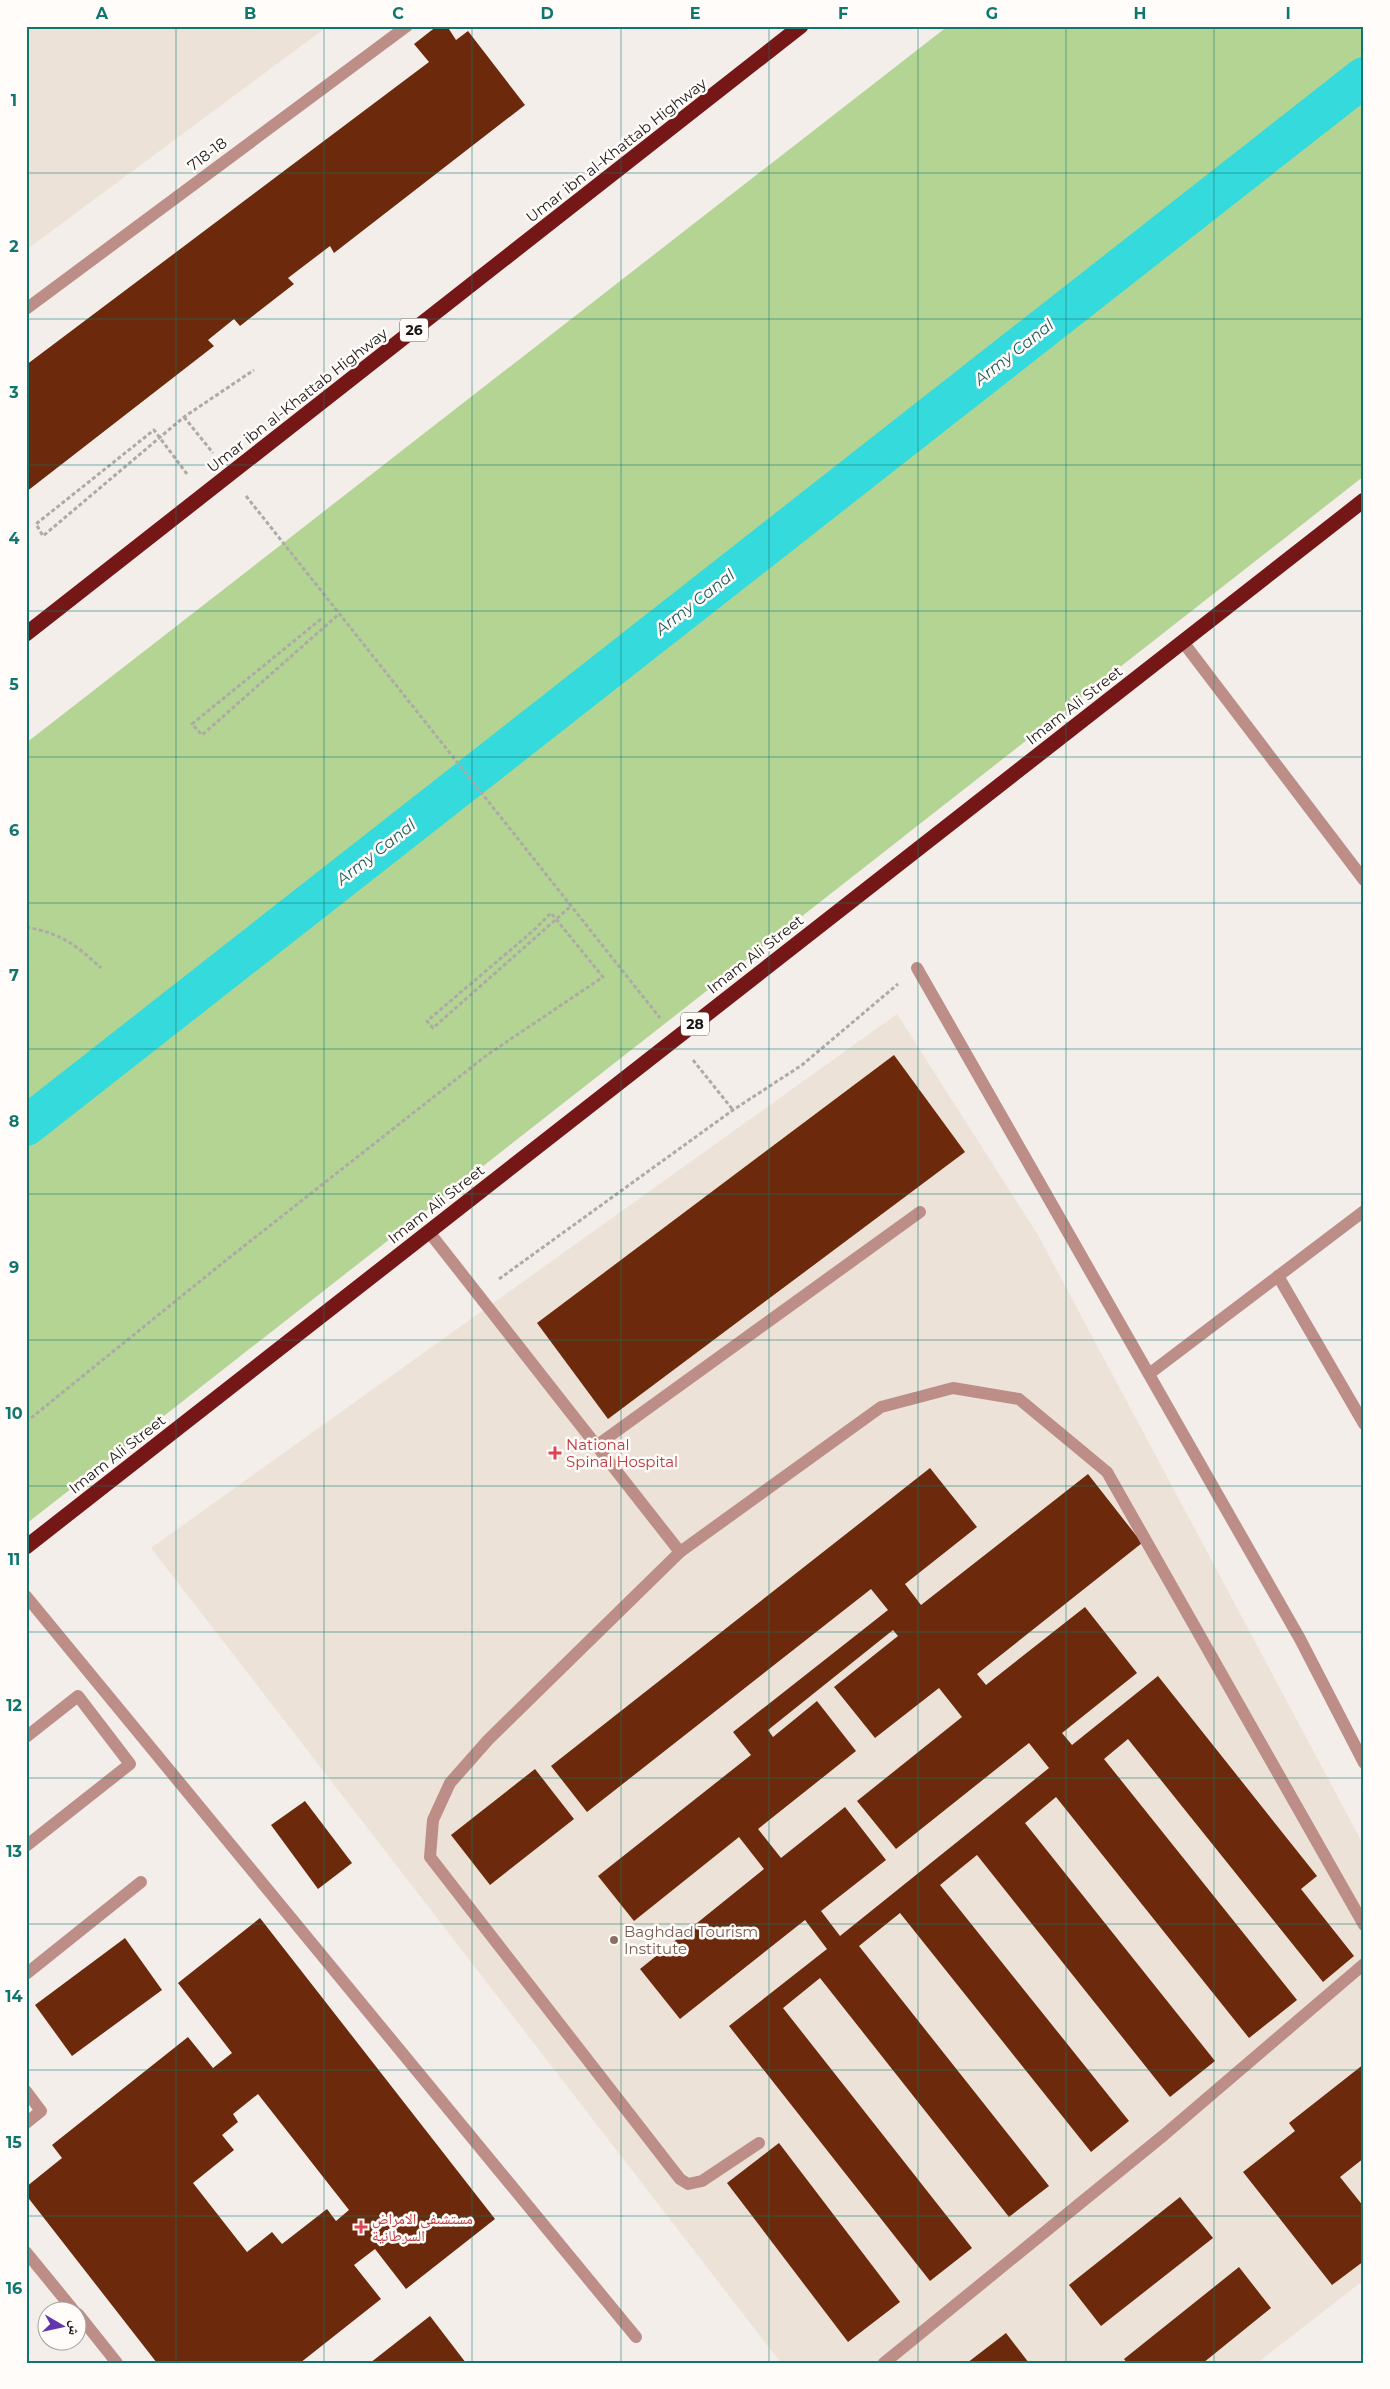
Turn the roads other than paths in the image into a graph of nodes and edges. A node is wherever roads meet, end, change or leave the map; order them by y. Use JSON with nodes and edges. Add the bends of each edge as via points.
{"nodes":[{"id":1,"x":407,"y":26,"type":"edge"},
{"id":2,"x":801,"y":26,"type":"edge"},
{"id":3,"x":26,"y":309,"type":"edge"},
{"id":4,"x":1364,"y":500,"type":"edge"},
{"id":5,"x":26,"y":634,"type":"edge"},
{"id":6,"x":1183,"y":642,"type":"junction"},
{"id":7,"x":1364,"y":880,"type":"edge"},
{"id":8,"x":917,"y":968,"type":"road end"},
{"id":9,"x":1364,"y":1211,"type":"edge"},
{"id":10,"x":920,"y":1212,"type":"dead end"},
{"id":11,"x":429,"y":1232,"type":"junction"},
{"id":12,"x":1278,"y":1276,"type":"junction"},
{"id":13,"x":1149,"y":1374,"type":"junction"},
{"id":14,"x":1364,"y":1424,"type":"edge"},
{"id":15,"x":596,"y":1446,"type":"junction"},
{"id":16,"x":26,"y":1547,"type":"edge"},
{"id":17,"x":680,"y":1552,"type":"junction"},
{"id":18,"x":26,"y":1596,"type":"edge"},
{"id":19,"x":26,"y":1736,"type":"edge"},
{"id":20,"x":1364,"y":1763,"type":"edge"},
{"id":21,"x":26,"y":1846,"type":"edge"},
{"id":22,"x":141,"y":1882,"type":"dead end"},
{"id":23,"x":1364,"y":1925,"type":"edge"},
{"id":24,"x":1364,"y":1964,"type":"edge"},
{"id":25,"x":26,"y":1974,"type":"edge"},
{"id":26,"x":26,"y":2092,"type":"edge"},
{"id":27,"x":26,"y":2123,"type":"edge"},
{"id":28,"x":759,"y":2143,"type":"dead end"},
{"id":29,"x":26,"y":2252,"type":"edge"},
{"id":30,"x":67,"y":2302,"type":"edge"},
{"id":31,"x":88,"y":2328,"type":"edge"},
{"id":32,"x":636,"y":2337,"type":"dead end"},
{"id":33,"x":117,"y":2363,"type":"edge"},
{"id":34,"x":884,"y":2363,"type":"edge"}],
"edges":[{"from":1,"to":3,"type":"street","name":"718-18"},
{"from":2,"to":5,"type":"highway","name":"Umar ibn al-Khattab Highway","number":"26"},
{"from":4,"to":6,"type":"highway","name":"Imam Ali Street","number":"28"},
{"from":6,"to":7,"type":"street"},
{"from":6,"to":11,"type":"highway","name":"Imam Ali Street","number":"28"},
{"from":8,"to":13,"type":"street"},
{"from":9,"to":12,"type":"street"},
{"from":10,"to":15,"type":"street"},
{"from":11,"to":15,"type":"street"},
{"from":11,"to":16,"type":"highway","name":"Imam Ali Street","number":"28"},
{"from":12,"to":13,"type":"street"},
{"from":12,"to":14,"type":"street"},
{"from":13,"to":20,"type":"street","via":[[1300,1639]]},
{"from":15,"to":17,"type":"street"},
{"from":17,"to":23,"type":"street","via":[[881,1407],[953,1388],[1019,1400],[1107,1472]]},
{"from":17,"to":28,"type":"street","via":[[488,1740],[450,1783],[433,1820],[430,1857],[680,2179],[688,2184],[702,2181]]},
{"from":18,"to":32,"type":"street"},
{"from":19,"to":21,"type":"street","via":[[78,1696],[130,1764]]},
{"from":22,"to":25,"type":"street"},
{"from":24,"to":34,"type":"street","via":[[1164,2135]]},
{"from":26,"to":27,"type":"street","via":[[41,2111]]},
{"from":29,"to":30,"type":"street"},
{"from":31,"to":33,"type":"street"}]}
